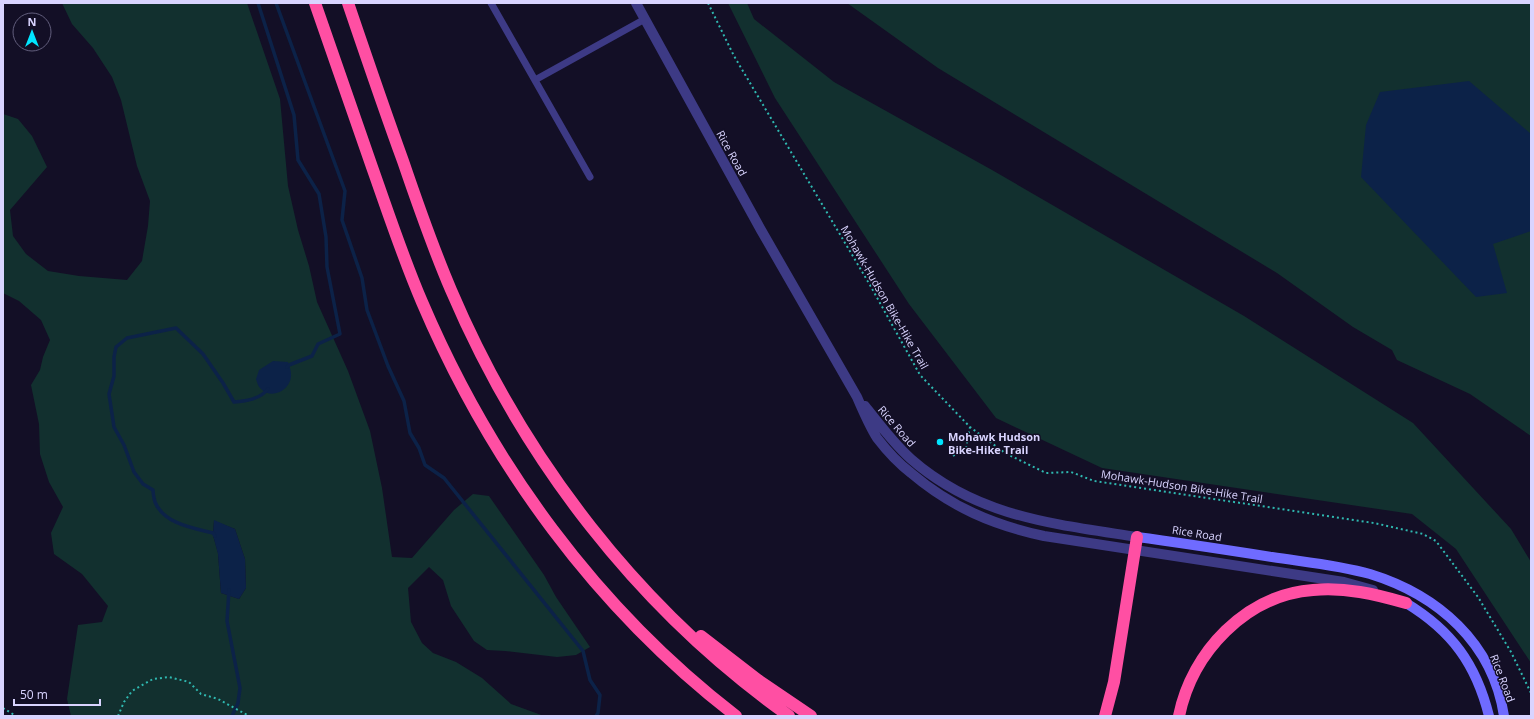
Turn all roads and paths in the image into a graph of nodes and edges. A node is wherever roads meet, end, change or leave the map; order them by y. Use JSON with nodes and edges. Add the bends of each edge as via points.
{"nodes":[{"id":1,"x":315,"y":3,"type":"edge"},
{"id":2,"x":348,"y":3,"type":"edge"},
{"id":3,"x":491,"y":3,"type":"edge"},
{"id":4,"x":636,"y":3,"type":"edge"},
{"id":5,"x":708,"y":3,"type":"edge"},
{"id":6,"x":645,"y":19,"type":"junction"},
{"id":7,"x":535,"y":80,"type":"junction"},
{"id":8,"x":590,"y":177,"type":"dead end"},
{"id":9,"x":857,"y":397,"type":"junction"},
{"id":10,"x":970,"y":427,"type":"junction"},
{"id":11,"x":953,"y":456,"type":"dead end"},
{"id":12,"x":1137,"y":537,"type":"junction"},
{"id":13,"x":1135,"y":550,"type":"junction"},
{"id":14,"x":651,"y":597,"type":"junction"},
{"id":15,"x":1406,"y":603,"type":"junction"},
{"id":16,"x":1531,"y":692,"type":"edge"},
{"id":17,"x":3,"y":708,"type":"edge"},
{"id":18,"x":16,"y":716,"type":"edge"},
{"id":19,"x":118,"y":716,"type":"edge"},
{"id":20,"x":249,"y":716,"type":"edge"},
{"id":21,"x":736,"y":716,"type":"edge"},
{"id":22,"x":789,"y":716,"type":"edge"},
{"id":23,"x":811,"y":716,"type":"edge"},
{"id":24,"x":1105,"y":716,"type":"edge"},
{"id":25,"x":1179,"y":716,"type":"edge"},
{"id":26,"x":1489,"y":716,"type":"edge"},
{"id":27,"x":1504,"y":716,"type":"edge"}],
"edges":[{"from":1,"to":21,"type":"highway","via":[[416,288],[440,342],[481,421],[543,517],[601,588],[657,648]]},
{"from":2,"to":14,"type":"highway","via":[[434,249],[450,290],[485,363],[525,434],[549,470],[598,536]]},
{"from":3,"to":7,"type":"lane"},
{"from":4,"to":6,"type":"street","name":"Rice Road"},
{"from":5,"to":10,"type":"path","name":"Mohawk-Hudson Bike-Hike Trail","via":[[734,56],[870,285],[920,375]]},
{"from":6,"to":7,"type":"lane"},
{"from":6,"to":9,"type":"street","name":"Rice Road","via":[[761,230]]},
{"from":7,"to":8,"type":"lane"},
{"from":9,"to":12,"type":"street","name":"Rice Road","via":[[910,458],[941,482],[981,503],[1023,517]]},
{"from":9,"to":13,"type":"street","name":"Rice Road","via":[[870,426],[889,453],[918,479],[954,504],[975,515],[1019,531]]},
{"from":10,"to":11,"type":"path","via":[[966,448]]},
{"from":10,"to":16,"type":"path","name":"Mohawk-Hudson Bike-Hike Trail","via":[[1005,453],[1046,473],[1072,472],[1094,481],[1374,523],[1423,534],[1436,541],[1478,598],[1511,652]]},
{"from":12,"to":13,"type":"highway"},
{"from":12,"to":27,"type":"main road","name":"Rice Road","via":[[1346,568],[1413,591],[1450,616],[1479,651],[1490,670]]},
{"from":13,"to":15,"type":"street","name":"Rice Road","via":[[1344,582],[1387,594]]},
{"from":13,"to":24,"type":"highway","via":[[1114,682]]},
{"from":14,"to":22,"type":"highway","via":[[740,680]]},
{"from":14,"to":23,"type":"highway","via":[[758,680]]},
{"from":15,"to":25,"type":"highway","via":[[1366,593],[1331,589],[1294,593],[1258,606],[1228,628],[1202,658],[1187,688]]},
{"from":15,"to":26,"type":"main road","name":"Rice Road","via":[[1424,614],[1454,641],[1476,676]]},
{"from":17,"to":18,"type":"path"},
{"from":19,"to":20,"type":"path","via":[[132,691],[153,679],[169,677],[189,682],[201,694],[218,699]]}]}
